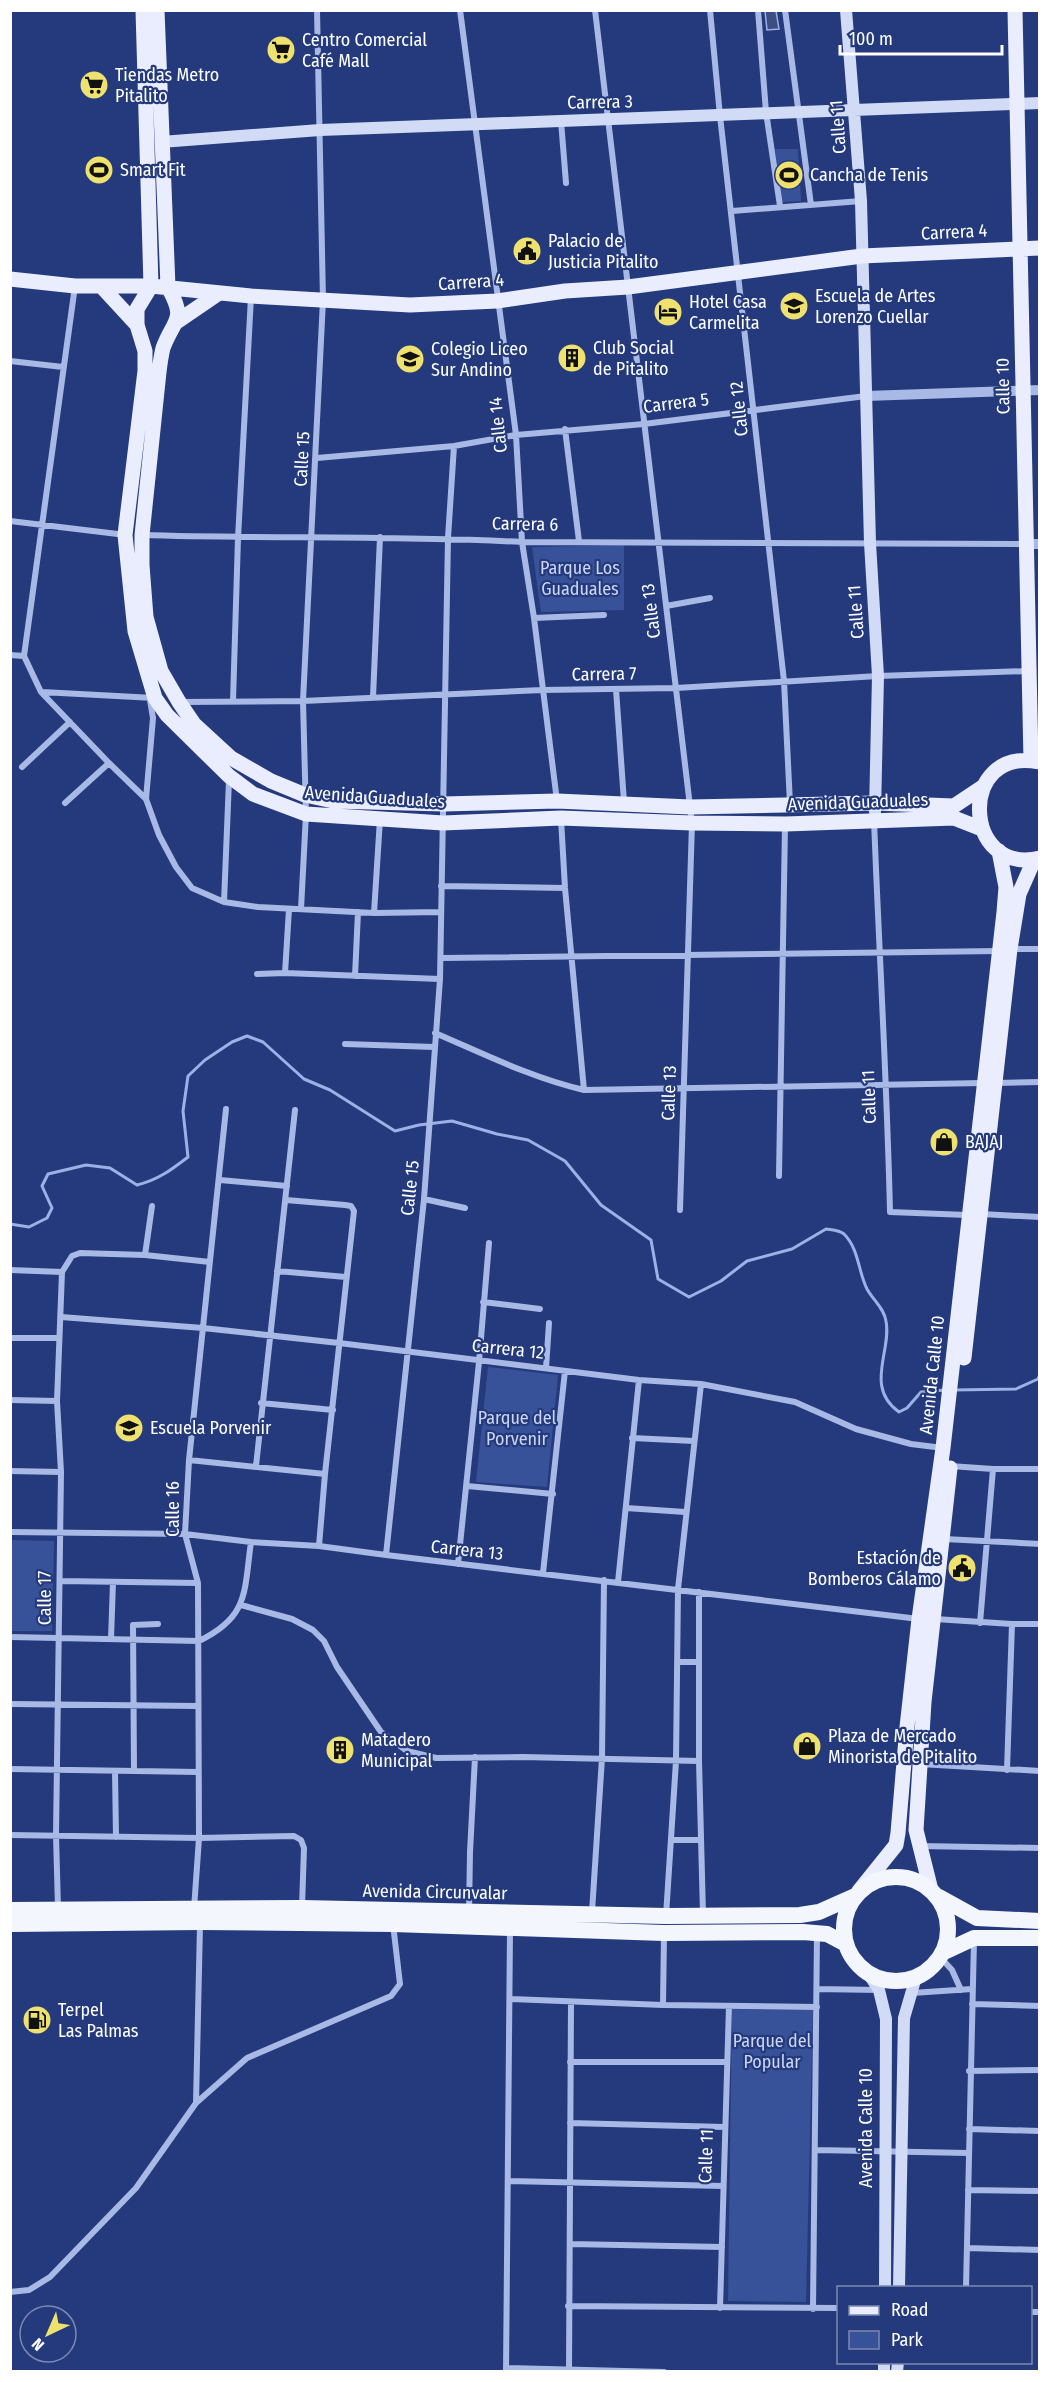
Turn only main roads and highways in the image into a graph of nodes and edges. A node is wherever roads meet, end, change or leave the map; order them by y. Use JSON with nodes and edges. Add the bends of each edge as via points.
{"nodes":[{"id":1,"x":143,"y":10,"type":"edge"},
{"id":2,"x":157,"y":10,"type":"edge"},
{"id":3,"x":846,"y":10,"type":"edge"},
{"id":4,"x":1015,"y":10,"type":"edge"},
{"id":5,"x":1040,"y":103,"type":"edge"},
{"id":6,"x":1017,"y":104,"type":"junction"},
{"id":7,"x":855,"y":110,"type":"junction"},
{"id":8,"x":161,"y":142,"type":"junction"},
{"id":9,"x":1020,"y":248,"type":"junction"},
{"id":10,"x":1040,"y":248,"type":"edge"},
{"id":11,"x":862,"y":256,"type":"junction"},
{"id":12,"x":10,"y":279,"type":"edge"},
{"id":13,"x":101,"y":286,"type":"junction"},
{"id":14,"x":151,"y":286,"type":"junction"},
{"id":15,"x":168,"y":287,"type":"junction"},
{"id":16,"x":219,"y":292,"type":"junction"},
{"id":17,"x":178,"y":321,"type":"junction"},
{"id":18,"x":137,"y":326,"type":"junction"},
{"id":19,"x":1033,"y":544,"type":"edge"},
{"id":20,"x":1035,"y":761,"type":"edge"},
{"id":21,"x":984,"y":786,"type":"junction"},
{"id":22,"x":875,"y":803,"type":"junction"},
{"id":23,"x":874,"y":819,"type":"junction"},
{"id":24,"x":982,"y":829,"type":"junction"},
{"id":25,"x":999,"y":851,"type":"junction"},
{"id":26,"x":1037,"y":859,"type":"edge"},
{"id":27,"x":1005,"y":950,"type":"junction"},
{"id":28,"x":954,"y":1396,"type":"junction"},
{"id":29,"x":926,"y":1619,"type":"junction"},
{"id":30,"x":857,"y":1893,"type":"junction"},
{"id":31,"x":935,"y":1894,"type":"junction"},
{"id":32,"x":10,"y":1910,"type":"edge"},
{"id":33,"x":197,"y":1916,"type":"junction"},
{"id":34,"x":58,"y":1917,"type":"junction"},
{"id":35,"x":1040,"y":1921,"type":"edge"},
{"id":36,"x":10,"y":1924,"type":"edge"},
{"id":37,"x":703,"y":1924,"type":"junction"},
{"id":38,"x":665,"y":1925,"type":"junction"},
{"id":39,"x":1040,"y":1938,"type":"edge"},
{"id":40,"x":844,"y":1943,"type":"junction"},
{"id":41,"x":942,"y":1955,"type":"junction"},
{"id":42,"x":868,"y":1973,"type":"junction"},
{"id":43,"x":913,"y":1985,"type":"junction"},
{"id":44,"x":904,"y":2018,"type":"junction"},
{"id":45,"x":886,"y":2019,"type":"junction"},
{"id":46,"x":885,"y":2286,"type":"edge"},
{"id":47,"x":899,"y":2286,"type":"edge"}],
"edges":[{"from":1,"to":14,"type":"main road"},
{"from":2,"to":8,"type":"main road"},
{"from":3,"to":7,"type":"main road","name":"Calle 11"},
{"from":4,"to":6,"type":"main road","name":"Calle 10"},
{"from":5,"to":6,"type":"main road","name":"Carrera 3"},
{"from":6,"to":7,"type":"main road","name":"Carrera 3"},
{"from":6,"to":9,"type":"main road","name":"Calle 10"},
{"from":7,"to":8,"type":"main road","name":"Carrera 3","via":[[320,130]]},
{"from":7,"to":11,"type":"main road","name":"Calle 11"},
{"from":8,"to":15,"type":"main road"},
{"from":9,"to":10,"type":"main road","name":"Carrera 4"},
{"from":9,"to":11,"type":"main road","name":"Carrera 4"},
{"from":9,"to":19,"type":"main road","name":"Calle 10","via":[[1023,390]]},
{"from":11,"to":16,"type":"main road","name":"Carrera 4","via":[[497,302],[410,305]]},
{"from":11,"to":22,"type":"main road","name":"Calle 11","via":[[878,676]]},
{"from":12,"to":13,"type":"main road","name":"Carrera 4"},
{"from":13,"to":14,"type":"main road","name":"Carrera 4"},
{"from":13,"to":18,"type":"main road"},
{"from":14,"to":15,"type":"main road","name":"Carrera 4"},
{"from":14,"to":18,"type":"main road","name":"Avenida Guaduales","via":[[137,309]]},
{"from":15,"to":16,"type":"main road","name":"Carrera 4"},
{"from":15,"to":17,"type":"main road","via":[[177,304]]},
{"from":16,"to":17,"type":"main road"},
{"from":17,"to":22,"type":"main road","name":"Avenida Guaduales","via":[[163,349],[159,372],[142,535],[146,617],[161,671],[179,702],[194,723],[231,758],[271,781],[333,801],[557,801],[690,807]]},
{"from":18,"to":23,"type":"main road","name":"Avenida Guaduales","via":[[146,371],[124,535],[135,631],[153,699],[189,739],[253,794],[306,814],[443,823],[561,818],[786,824]]},
{"from":19,"to":20,"type":"main road","name":"Calle 10","via":[[1029,671]]},
{"from":20,"to":21,"type":"main road","name":"Avenida Guaduales","via":[[1004,766]]},
{"from":21,"to":22,"type":"main road","name":"Avenida Guaduales","via":[[954,806]]},
{"from":21,"to":24,"type":"main road","via":[[978,807]]},
{"from":22,"to":23,"type":"main road","name":"Calle 11"},
{"from":23,"to":24,"type":"main road","name":"Avenida Guaduales","via":[[954,818]]},
{"from":24,"to":25,"type":"main road"},
{"from":25,"to":26,"type":"main road","via":[[1010,857]]},
{"from":25,"to":27,"type":"main road","name":"Avenida Calle 10","via":[[1006,887]]},
{"from":26,"to":27,"type":"main road","name":"Avenida Calle 10","via":[[1018,894]]},
{"from":27,"to":28,"type":"main road","name":"Avenida Calle 10"},
{"from":28,"to":29,"type":"main road","name":"Avenida Calle 10","via":[[943,1448]]},
{"from":28,"to":29,"type":"main road","name":"Avenida Calle 10","via":[[944,1539]]},
{"from":29,"to":30,"type":"main road","name":"Avenida Calle 10","via":[[896,1845]]},
{"from":29,"to":31,"type":"main road","name":"Avenida Calle 10","via":[[916,1830]]},
{"from":30,"to":31,"type":"highway","via":[[876,1880],[895,1876],[915,1880]]},
{"from":30,"to":37,"type":"highway","name":"Avenida Circunvalar","via":[[819,1912]]},
{"from":30,"to":40,"type":"highway","via":[[843,1922]]},
{"from":31,"to":35,"type":"highway","via":[[977,1918]]},
{"from":31,"to":41,"type":"highway","via":[[946,1916],[948,1933]]},
{"from":32,"to":34,"type":"highway","name":"Avenida Circunvalar"},
{"from":33,"to":34,"type":"highway","name":"Avenida Circunvalar"},
{"from":33,"to":38,"type":"highway","name":"Avenida Circunvalar","via":[[510,1927]]},
{"from":33,"to":38,"type":"highway","name":"Avenida Circunvalar","via":[[302,1908],[592,1914]]},
{"from":34,"to":36,"type":"highway","name":"Avenida Circunvalar"},
{"from":37,"to":38,"type":"highway","name":"Avenida Circunvalar"},
{"from":37,"to":40,"type":"highway","name":"Avenida Circunvalar","via":[[827,1934]]},
{"from":39,"to":41,"type":"highway","via":[[974,1938]]},
{"from":40,"to":42,"type":"highway"},
{"from":41,"to":43,"type":"highway"},
{"from":42,"to":43,"type":"highway"},
{"from":42,"to":45,"type":"main road","name":"Avenida Calle 10","via":[[879,1990]]},
{"from":43,"to":44,"type":"main road","name":"Avenida Calle 10"},
{"from":44,"to":45,"type":"main road"},
{"from":44,"to":47,"type":"main road","name":"Avenida Calle 10"},
{"from":45,"to":46,"type":"main road","name":"Avenida Calle 10"}]}
